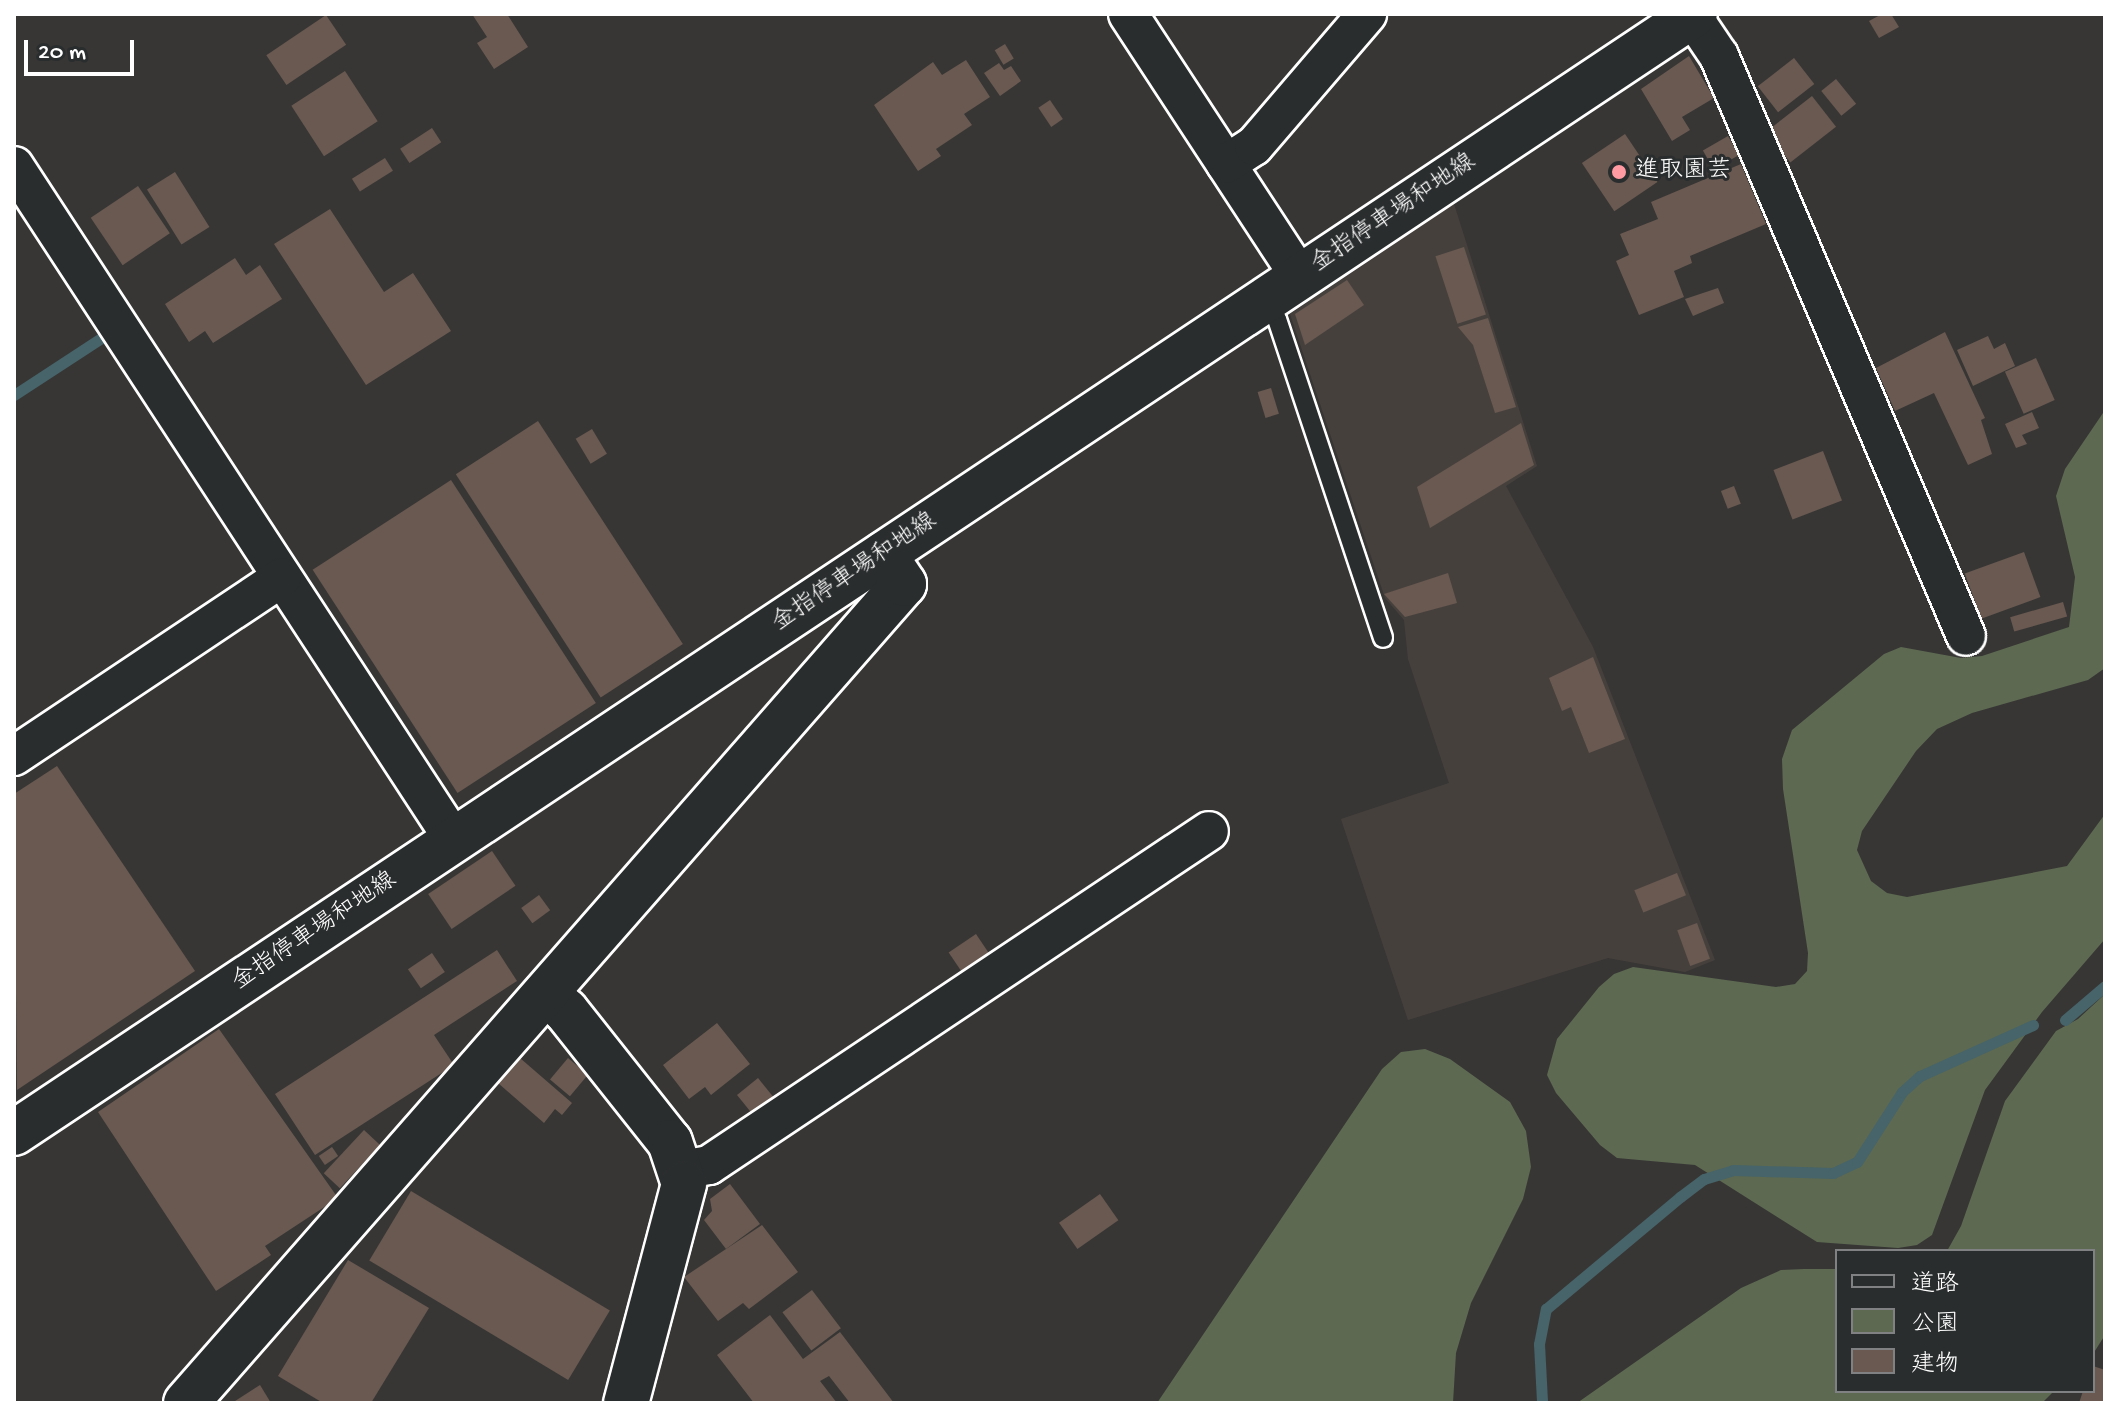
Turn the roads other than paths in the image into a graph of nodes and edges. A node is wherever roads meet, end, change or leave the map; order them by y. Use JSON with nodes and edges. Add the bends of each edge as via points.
{"nodes":[{"id":1,"x":1128,"y":14,"type":"edge"},
{"id":2,"x":1367,"y":14,"type":"edge"},
{"id":3,"x":1694,"y":15,"type":"edge"},
{"id":4,"x":1226,"y":164,"type":"junction"},
{"id":5,"x":14,"y":166,"type":"edge"},
{"id":6,"x":1282,"y":288,"type":"junction"},
{"id":7,"x":884,"y":554,"type":"junction"},
{"id":8,"x":282,"y":577,"type":"junction"},
{"id":9,"x":1966,"y":636,"type":"dead end"},
{"id":10,"x":1383,"y":638,"type":"dead end"},
{"id":11,"x":14,"y":756,"type":"edge"},
{"id":12,"x":1209,"y":831,"type":"dead end"},
{"id":13,"x":454,"y":840,"type":"junction"},
{"id":14,"x":546,"y":993,"type":"junction"},
{"id":15,"x":14,"y":1133,"type":"edge"},
{"id":16,"x":681,"y":1170,"type":"junction"},
{"id":17,"x":186,"y":1403,"type":"edge"},
{"id":18,"x":626,"y":1403,"type":"edge"}],
"edges":[{"from":1,"to":4,"type":"street"},
{"from":2,"to":4,"type":"street","via":[[1254,146]]},
{"from":3,"to":6,"type":"main road","name":"金指停車場和地線"},
{"from":3,"to":9,"type":"street","via":[[1719,56]]},
{"from":4,"to":6,"type":"street"},
{"from":5,"to":8,"type":"street"},
{"from":6,"to":7,"type":"main road","name":"金指停車場和地線"},
{"from":6,"to":10,"type":"lane","via":[[1277,319]]},
{"from":7,"to":13,"type":"main road","name":"金指停車場和地線"},
{"from":7,"to":14,"type":"main road","via":[[904,584]]},
{"from":8,"to":11,"type":"street"},
{"from":8,"to":13,"type":"street"},
{"from":12,"to":16,"type":"street","via":[[709,1165]]},
{"from":13,"to":15,"type":"main road","name":"金指停車場和地線"},
{"from":14,"to":16,"type":"main road","via":[[670,1142]]},
{"from":14,"to":17,"type":"main road"},
{"from":16,"to":18,"type":"main road","via":[[682,1206]]}]}
